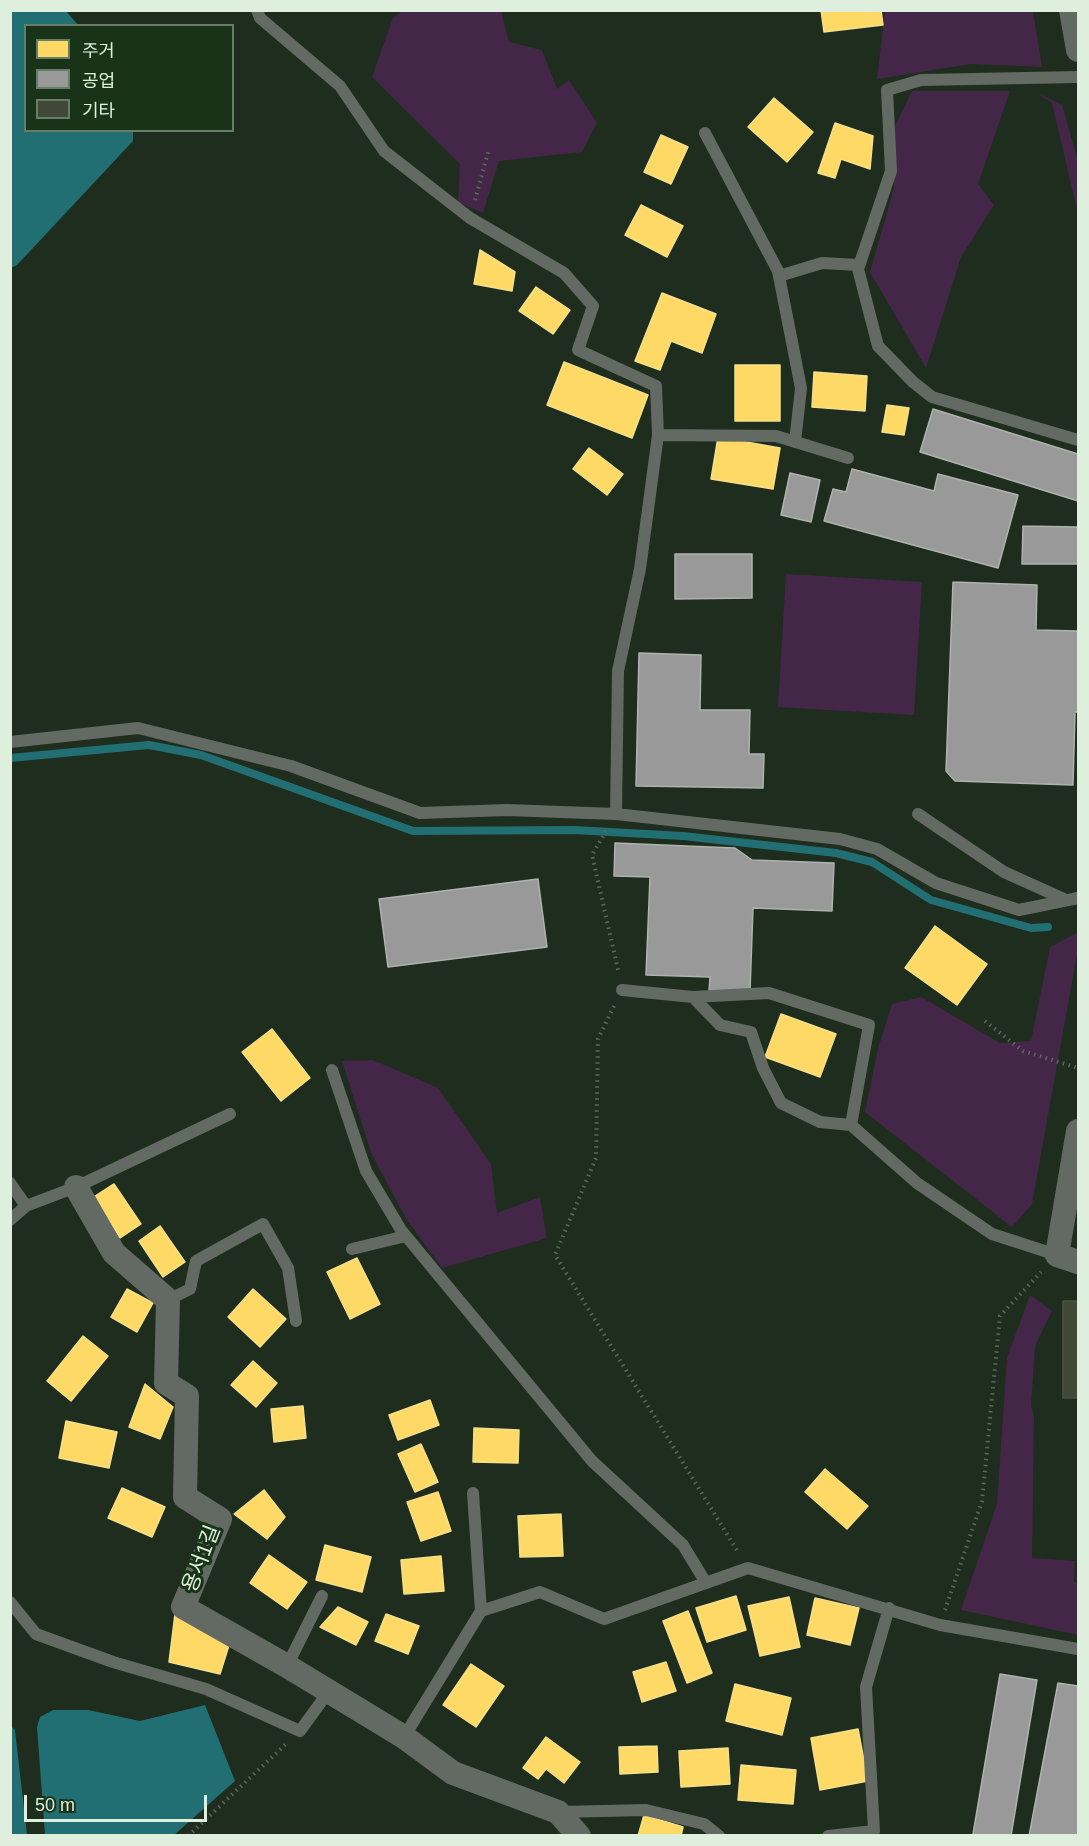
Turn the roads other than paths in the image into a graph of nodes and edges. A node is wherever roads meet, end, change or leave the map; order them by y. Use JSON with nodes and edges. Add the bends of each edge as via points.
{"nodes":[{"id":1,"x":257,"y":10,"type":"edge"},
{"id":2,"x":1071,"y":10,"type":"edge"},
{"id":3,"x":1078,"y":50,"type":"edge"},
{"id":4,"x":1078,"y":77,"type":"edge"},
{"id":5,"x":705,"y":133,"type":"dead end"},
{"id":6,"x":859,"y":265,"type":"junction"},
{"id":7,"x":779,"y":276,"type":"junction"},
{"id":8,"x":658,"y":435,"type":"junction"},
{"id":9,"x":1078,"y":440,"type":"edge"},
{"id":10,"x":795,"y":442,"type":"junction"},
{"id":11,"x":848,"y":458,"type":"dead end"},
{"id":12,"x":10,"y":742,"type":"edge"},
{"id":13,"x":616,"y":814,"type":"junction"},
{"id":14,"x":918,"y":814,"type":"dead end"},
{"id":15,"x":1072,"y":899,"type":"edge"},
{"id":16,"x":622,"y":990,"type":"road end"},
{"id":17,"x":693,"y":997,"type":"junction"},
{"id":18,"x":332,"y":1070,"type":"dead end"},
{"id":19,"x":230,"y":1114,"type":"dead end"},
{"id":20,"x":851,"y":1125,"type":"junction"},
{"id":21,"x":1078,"y":1131,"type":"edge"},
{"id":22,"x":10,"y":1183,"type":"edge"},
{"id":23,"x":76,"y":1187,"type":"junction"},
{"id":24,"x":26,"y":1206,"type":"junction"},
{"id":25,"x":10,"y":1220,"type":"edge"},
{"id":26,"x":406,"y":1236,"type":"junction"},
{"id":27,"x":352,"y":1249,"type":"dead end"},
{"id":28,"x":1068,"y":1259,"type":"edge"},
{"id":29,"x":168,"y":1300,"type":"junction"},
{"id":30,"x":296,"y":1321,"type":"dead end"},
{"id":31,"x":473,"y":1493,"type":"dead end"},
{"id":32,"x":706,"y":1583,"type":"junction"},
{"id":33,"x":322,"y":1596,"type":"dead end"},
{"id":34,"x":10,"y":1602,"type":"edge"},
{"id":35,"x":889,"y":1608,"type":"junction"},
{"id":36,"x":482,"y":1611,"type":"junction"},
{"id":37,"x":1078,"y":1649,"type":"edge"},
{"id":38,"x":286,"y":1666,"type":"junction"},
{"id":39,"x":329,"y":1691,"type":"junction"},
{"id":40,"x":404,"y":1737,"type":"junction"},
{"id":41,"x":558,"y":1812,"type":"junction"},
{"id":42,"x":875,"y":1833,"type":"edge"},
{"id":43,"x":579,"y":1836,"type":"edge"},
{"id":44,"x":719,"y":1836,"type":"edge"},
{"id":45,"x":828,"y":1836,"type":"edge"}],
"edges":[{"from":1,"to":8,"type":"lane","via":[[260,18],[340,86],[384,151],[470,218],[564,273],[593,306],[578,350],[656,386]]},
{"from":2,"to":3,"type":"street"},
{"from":4,"to":6,"type":"lane","via":[[921,80],[887,90],[891,171]]},
{"from":5,"to":7,"type":"lane"},
{"from":6,"to":7,"type":"lane","via":[[822,263]]},
{"from":6,"to":9,"type":"lane","via":[[878,345],[913,382],[932,397]]},
{"from":7,"to":10,"type":"lane","via":[[801,388]]},
{"from":8,"to":10,"type":"lane","via":[[776,436]]},
{"from":8,"to":13,"type":"lane","via":[[640,569],[618,671]]},
{"from":10,"to":11,"type":"lane"},
{"from":12,"to":13,"type":"lane","via":[[138,728],[291,766],[420,813],[507,810]]},
{"from":13,"to":15,"type":"lane","via":[[840,838],[877,849],[936,883],[1019,910]]},
{"from":14,"to":15,"type":"lane","via":[[1004,873]]},
{"from":16,"to":17,"type":"lane"},
{"from":17,"to":20,"type":"lane","via":[[720,1025],[751,1032],[781,1103],[820,1122]]},
{"from":17,"to":20,"type":"lane","via":[[769,993],[870,1025]]},
{"from":18,"to":26,"type":"lane","via":[[366,1171]]},
{"from":19,"to":23,"type":"lane"},
{"from":20,"to":28,"type":"lane","via":[[917,1183],[992,1234]]},
{"from":21,"to":28,"type":"street"},
{"from":22,"to":24,"type":"lane"},
{"from":23,"to":24,"type":"lane"},
{"from":23,"to":29,"type":"street","via":[[114,1253]]},
{"from":24,"to":25,"type":"lane"},
{"from":26,"to":27,"type":"lane"},
{"from":26,"to":32,"type":"lane","via":[[592,1461],[683,1545]]},
{"from":29,"to":30,"type":"lane","via":[[190,1289],[196,1261],[263,1224],[288,1268]]},
{"from":29,"to":38,"type":"street","name":"용서1길","via":[[166,1383],[187,1396],[185,1497],[220,1519],[183,1606]]},
{"from":31,"to":36,"type":"lane"},
{"from":32,"to":35,"type":"lane","via":[[748,1568]]},
{"from":32,"to":36,"type":"lane","via":[[604,1620],[540,1592]]},
{"from":33,"to":38,"type":"lane"},
{"from":34,"to":39,"type":"lane","via":[[36,1634],[206,1689],[300,1731]]},
{"from":35,"to":37,"type":"lane","via":[[940,1625]]},
{"from":35,"to":42,"type":"lane","via":[[866,1687]]},
{"from":36,"to":40,"type":"lane"},
{"from":38,"to":39,"type":"street","name":"용서1길"},
{"from":39,"to":40,"type":"street","name":"용서1길"},
{"from":40,"to":41,"type":"street","name":"용서1길","via":[[453,1773]]},
{"from":41,"to":43,"type":"street","name":"용서1길"},
{"from":41,"to":44,"type":"lane","via":[[646,1810],[704,1824]]},
{"from":42,"to":45,"type":"lane"}]}
